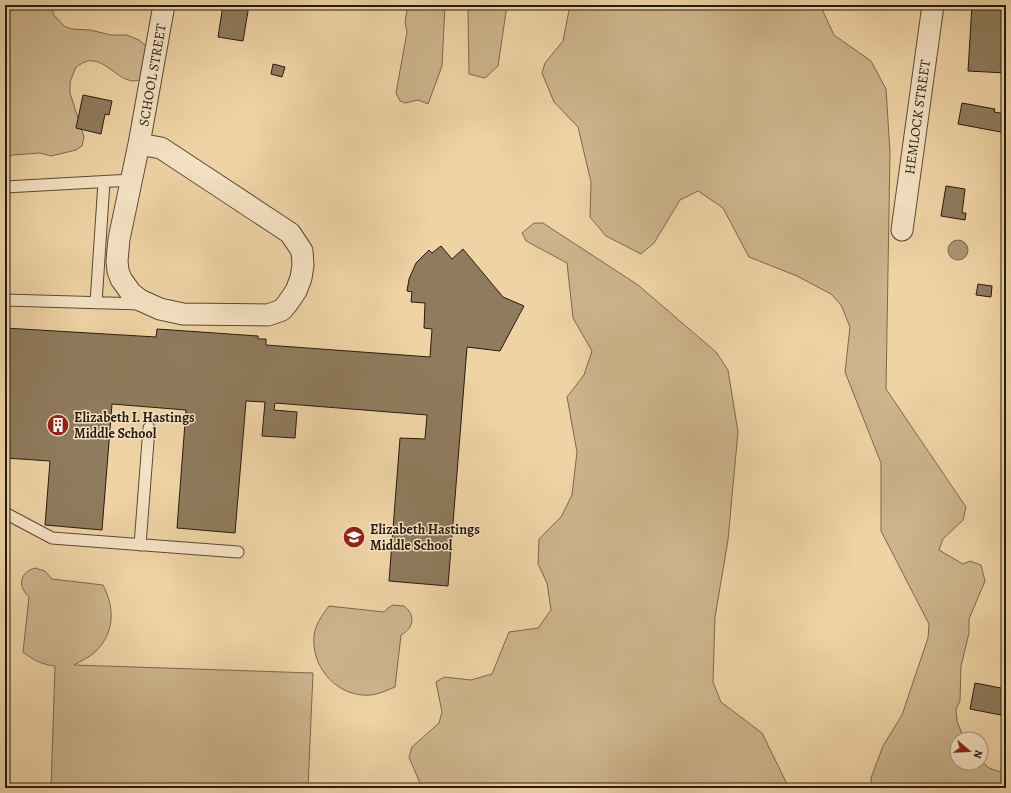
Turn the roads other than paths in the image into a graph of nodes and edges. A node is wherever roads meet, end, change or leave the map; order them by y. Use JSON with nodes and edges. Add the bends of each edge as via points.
{"nodes":[{"id":1,"x":164,"y":5,"type":"edge"},
{"id":2,"x":932,"y":5,"type":"edge"},
{"id":3,"x":139,"y":144,"type":"junction"},
{"id":4,"x":132,"y":180,"type":"junction"},
{"id":5,"x":104,"y":182,"type":"junction"},
{"id":6,"x":5,"y":187,"type":"edge"},
{"id":7,"x":902,"y":230,"type":"dead end"},
{"id":8,"x":5,"y":300,"type":"edge"},
{"id":9,"x":96,"y":303,"type":"junction"},
{"id":10,"x":149,"y":304,"type":"junction"},
{"id":11,"x":149,"y":428,"type":"dead end"},
{"id":12,"x":5,"y":513,"type":"edge"},
{"id":13,"x":140,"y":545,"type":"junction"},
{"id":14,"x":238,"y":552,"type":"dead end"}],
"edges":[{"from":1,"to":3,"type":"street","name":"SCHOOL STREET"},
{"from":2,"to":7,"type":"street","name":"HEMLOCK STREET"},
{"from":3,"to":4,"type":"street","name":"SCHOOL STREET"},
{"from":3,"to":10,"type":"street","name":"SCHOOL STREET","via":[[161,148],[290,234],[299,245],[303,258],[301,278],[292,298],[282,310],[268,315],[183,314]]},
{"from":4,"to":5,"type":"lane"},
{"from":4,"to":10,"type":"street","name":"SCHOOL STREET","via":[[119,239],[118,271],[131,293]]},
{"from":5,"to":6,"type":"lane"},
{"from":5,"to":9,"type":"lane"},
{"from":8,"to":9,"type":"lane"},
{"from":9,"to":10,"type":"lane"},
{"from":11,"to":13,"type":"lane"},
{"from":12,"to":13,"type":"lane","via":[[52,538]]},
{"from":13,"to":14,"type":"lane"}]}
